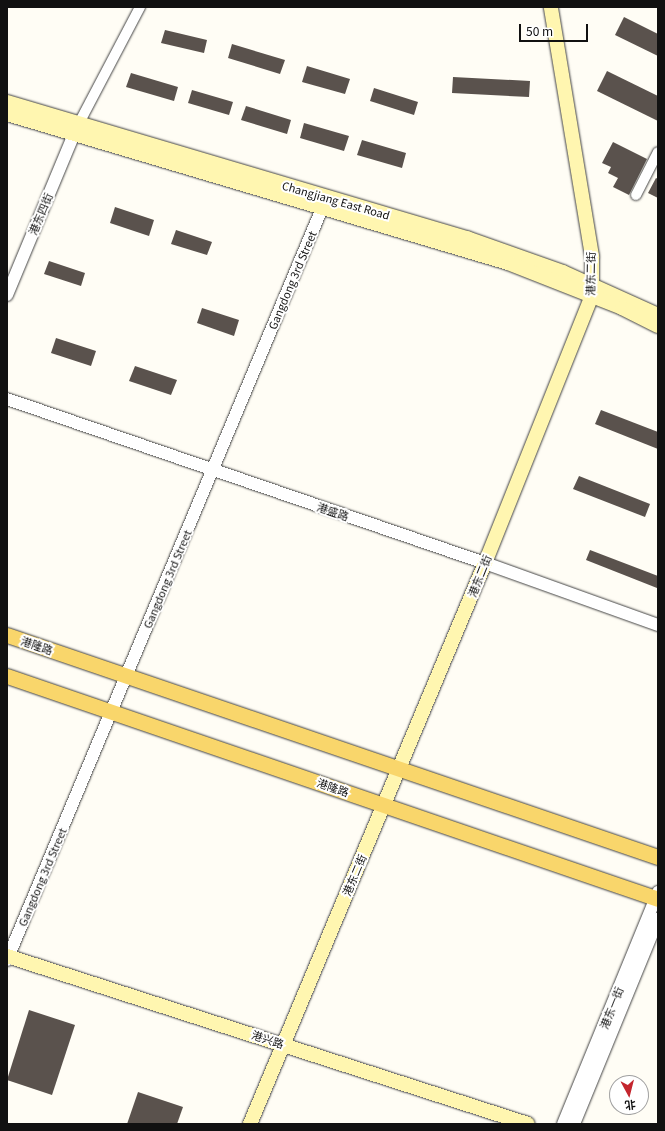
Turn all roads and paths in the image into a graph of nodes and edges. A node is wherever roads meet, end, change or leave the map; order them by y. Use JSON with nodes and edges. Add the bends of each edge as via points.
{"nodes":[{"id":1,"x":140,"y":7,"type":"edge"},
{"id":2,"x":552,"y":7,"type":"edge"},
{"id":3,"x":7,"y":102,"type":"edge"},
{"id":4,"x":7,"y":114,"type":"edge"},
{"id":5,"x":76,"y":129,"type":"junction"},
{"id":6,"x":658,"y":152,"type":"edge"},
{"id":7,"x":636,"y":195,"type":"dead end"},
{"id":8,"x":325,"y":202,"type":"junction"},
{"id":9,"x":592,"y":290,"type":"junction"},
{"id":10,"x":7,"y":295,"type":"edge"},
{"id":11,"x":658,"y":315,"type":"edge"},
{"id":12,"x":658,"y":326,"type":"edge"},
{"id":13,"x":7,"y":399,"type":"edge"},
{"id":14,"x":213,"y":470,"type":"junction"},
{"id":15,"x":485,"y":563,"type":"junction"},
{"id":16,"x":658,"y":625,"type":"edge"},
{"id":17,"x":7,"y":635,"type":"edge"},
{"id":18,"x":126,"y":675,"type":"junction"},
{"id":19,"x":7,"y":676,"type":"edge"},
{"id":20,"x":111,"y":712,"type":"junction"},
{"id":21,"x":399,"y":768,"type":"junction"},
{"id":22,"x":384,"y":805,"type":"junction"},
{"id":23,"x":658,"y":857,"type":"edge"},
{"id":24,"x":657,"y":896,"type":"edge"},
{"id":25,"x":658,"y":919,"type":"edge"},
{"id":26,"x":7,"y":958,"type":"edge"},
{"id":27,"x":282,"y":1044,"type":"junction"},
{"id":28,"x":250,"y":1124,"type":"edge"},
{"id":29,"x":528,"y":1124,"type":"edge"},
{"id":30,"x":563,"y":1124,"type":"edge"},
{"id":31,"x":574,"y":1124,"type":"edge"}],
"edges":[{"from":1,"to":5,"type":"street"},
{"from":2,"to":9,"type":"main road","name":"港东二街","via":[[592,256]]},
{"from":3,"to":5,"type":"main road","name":"Changjiang East Road"},
{"from":4,"to":5,"type":"main road","name":"Changjiang East Road"},
{"from":5,"to":8,"type":"main road","name":"Changjiang East Road"},
{"from":5,"to":10,"type":"street","name":"港东四街"},
{"from":6,"to":7,"type":"street"},
{"from":8,"to":9,"type":"main road","name":"Changjiang East Road"},
{"from":8,"to":14,"type":"street","name":"Gangdong 3rd Street"},
{"from":9,"to":11,"type":"main road","name":"Changjiang East Road"},
{"from":9,"to":12,"type":"main road","name":"Changjiang East Road"},
{"from":9,"to":15,"type":"main road","name":"港东二街"},
{"from":13,"to":14,"type":"street","name":"港盛路"},
{"from":14,"to":15,"type":"street","name":"港盛路"},
{"from":14,"to":18,"type":"street","name":"Gangdong 3rd Street"},
{"from":15,"to":16,"type":"street","name":"港盛路"},
{"from":15,"to":21,"type":"main road","name":"港东二街"},
{"from":17,"to":18,"type":"main road","name":"港隆路"},
{"from":18,"to":20,"type":"street","name":"Gangdong 3rd Street"},
{"from":18,"to":21,"type":"main road","name":"港隆路"},
{"from":19,"to":20,"type":"main road","name":"港隆路"},
{"from":20,"to":22,"type":"main road","name":"港隆路"},
{"from":20,"to":26,"type":"street","name":"Gangdong 3rd Street"},
{"from":21,"to":22,"type":"main road","name":"港东二街"},
{"from":21,"to":23,"type":"main road","name":"港隆路"},
{"from":22,"to":24,"type":"main road","name":"港隆路"},
{"from":22,"to":27,"type":"main road","name":"港东二街"},
{"from":24,"to":30,"type":"street","name":"港东一街"},
{"from":25,"to":31,"type":"street","name":"港东一街"},
{"from":26,"to":27,"type":"main road","name":"港兴路"},
{"from":27,"to":28,"type":"main road","name":"港东二街"},
{"from":27,"to":29,"type":"main road","name":"港兴路"}]}
